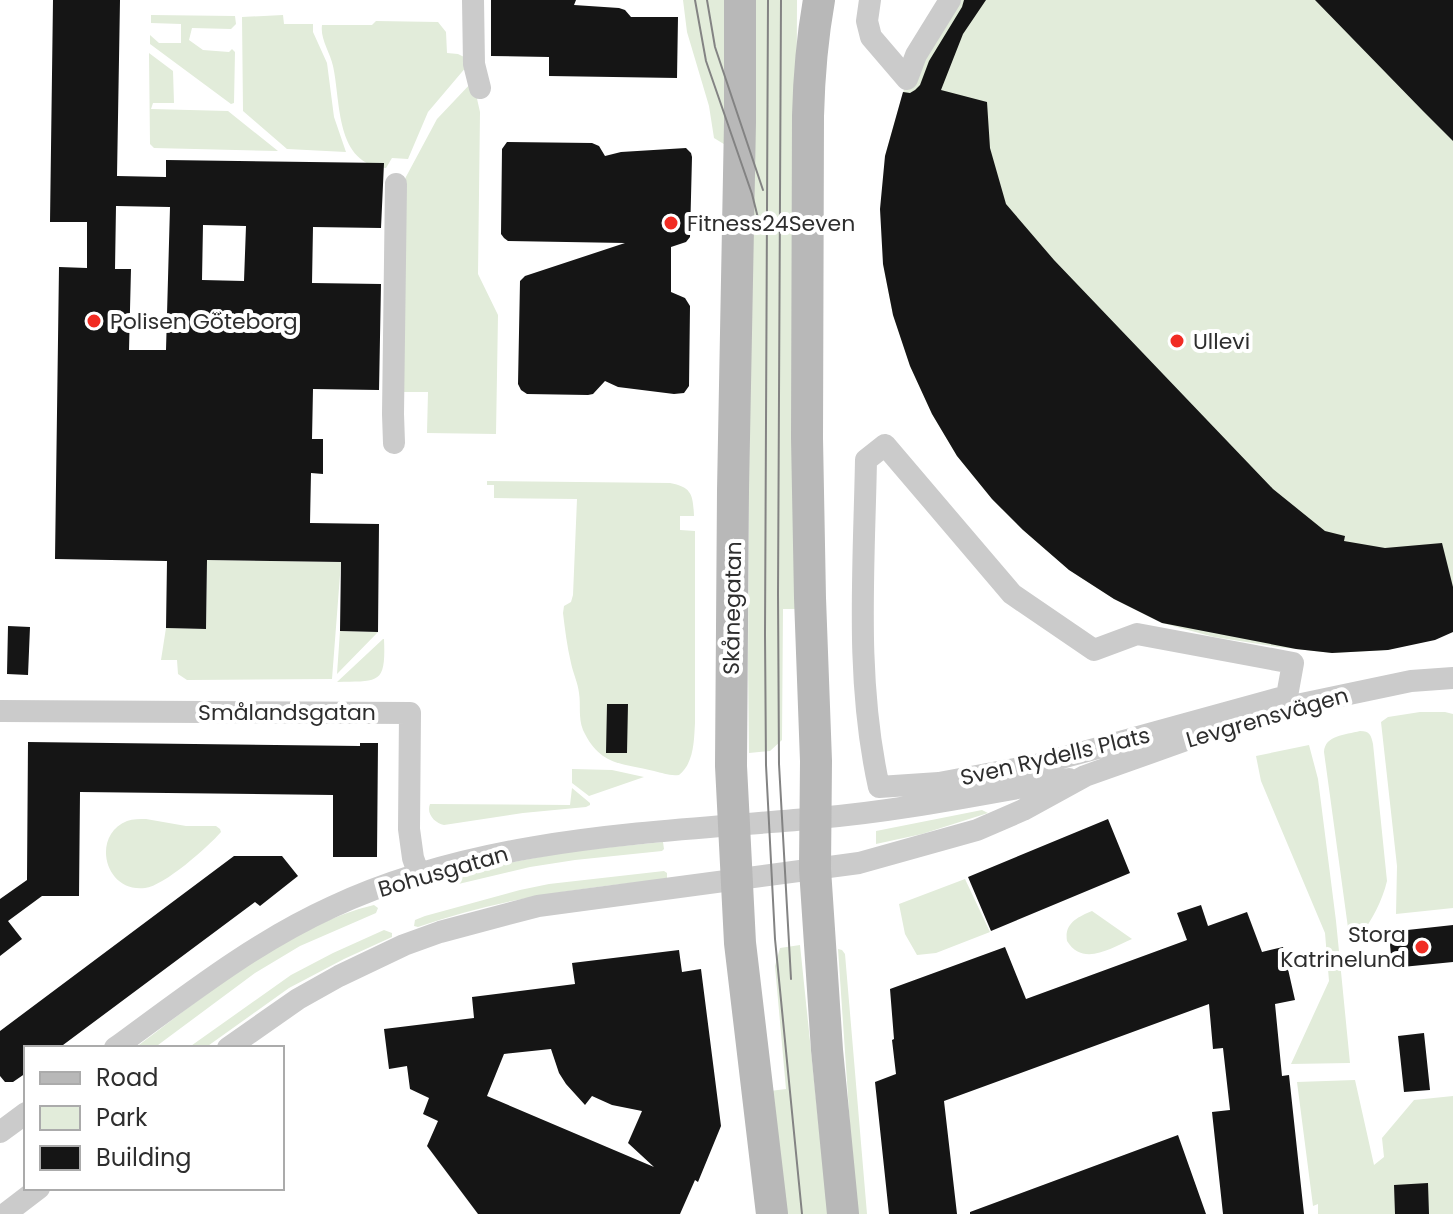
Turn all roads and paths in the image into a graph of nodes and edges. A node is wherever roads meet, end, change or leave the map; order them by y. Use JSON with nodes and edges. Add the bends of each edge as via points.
{"nodes":[{"id":1,"x":473,"y":0,"type":"edge"},
{"id":2,"x":740,"y":0,"type":"edge"},
{"id":3,"x":870,"y":0,"type":"edge"},
{"id":4,"x":950,"y":0,"type":"edge"},
{"id":5,"x":815,"y":10,"type":"edge"},
{"id":6,"x":480,"y":88,"type":"dead end"},
{"id":7,"x":396,"y":184,"type":"dead end"},
{"id":8,"x":394,"y":443,"type":"dead end"},
{"id":9,"x":866,"y":460,"type":"joint"},
{"id":10,"x":1453,"y":678,"type":"edge"},
{"id":11,"x":0,"y":711,"type":"edge"},
{"id":12,"x":1085,"y":776,"type":"junction"},
{"id":13,"x":815,"y":818,"type":"junction"},
{"id":14,"x":733,"y":824,"type":"junction"},
{"id":15,"x":815,"y":869,"type":"junction"},
{"id":16,"x":419,"y":875,"type":"junction"},
{"id":17,"x":735,"y":881,"type":"junction"},
{"id":18,"x":118,"y":1046,"type":"edge"},
{"id":19,"x":231,"y":1046,"type":"edge"},
{"id":20,"x":24,"y":1114,"type":"edge"},
{"id":21,"x":0,"y":1132,"type":"edge"},
{"id":22,"x":36,"y":1190,"type":"edge"},
{"id":23,"x":5,"y":1214,"type":"edge"},
{"id":24,"x":772,"y":1214,"type":"edge"},
{"id":25,"x":843,"y":1214,"type":"edge"}],
"edges":[{"from":1,"to":6,"type":"street","via":[[474,64]]},
{"from":2,"to":14,"type":"main road","name":"Skånegatan"},
{"from":3,"to":4,"type":"street","via":[[871,37],[907,79]]},
{"from":5,"to":13,"type":"main road","via":[[808,116],[807,438]]},
{"from":7,"to":8,"type":"street"},
{"from":9,"to":9,"type":"street","name":"Sven Rydells Plats","via":[[862,650],[879,787],[939,783],[1036,765],[1287,696],[1293,663],[1137,634],[1094,650],[1012,594],[885,445]]},
{"from":10,"to":12,"type":"street","name":"Levgrensvägen","via":[[1411,681],[1292,706]]},
{"from":11,"to":16,"type":"street","name":"Smålandsgatan","via":[[410,713],[409,829]]},
{"from":12,"to":13,"type":"street","name":"Levgrensvägen"},
{"from":12,"to":15,"type":"street","name":"Levgrensvägen","via":[[977,830],[859,863]]},
{"from":13,"to":14,"type":"street","name":"Bohusgatan"},
{"from":13,"to":15,"type":"main road"},
{"from":14,"to":16,"type":"street","name":"Bohusgatan","via":[[507,852]]},
{"from":14,"to":17,"type":"main road","name":"Skånegatan"},
{"from":15,"to":17,"type":"street"},
{"from":15,"to":25,"type":"main road"},
{"from":16,"to":18,"type":"street","name":"Bohusgatan","via":[[293,925]]},
{"from":17,"to":19,"type":"street","via":[[538,906],[440,932],[339,976]]},
{"from":17,"to":24,"type":"main road","name":"Skånegatan"},
{"from":20,"to":21,"type":"street"},
{"from":22,"to":23,"type":"street"}]}
